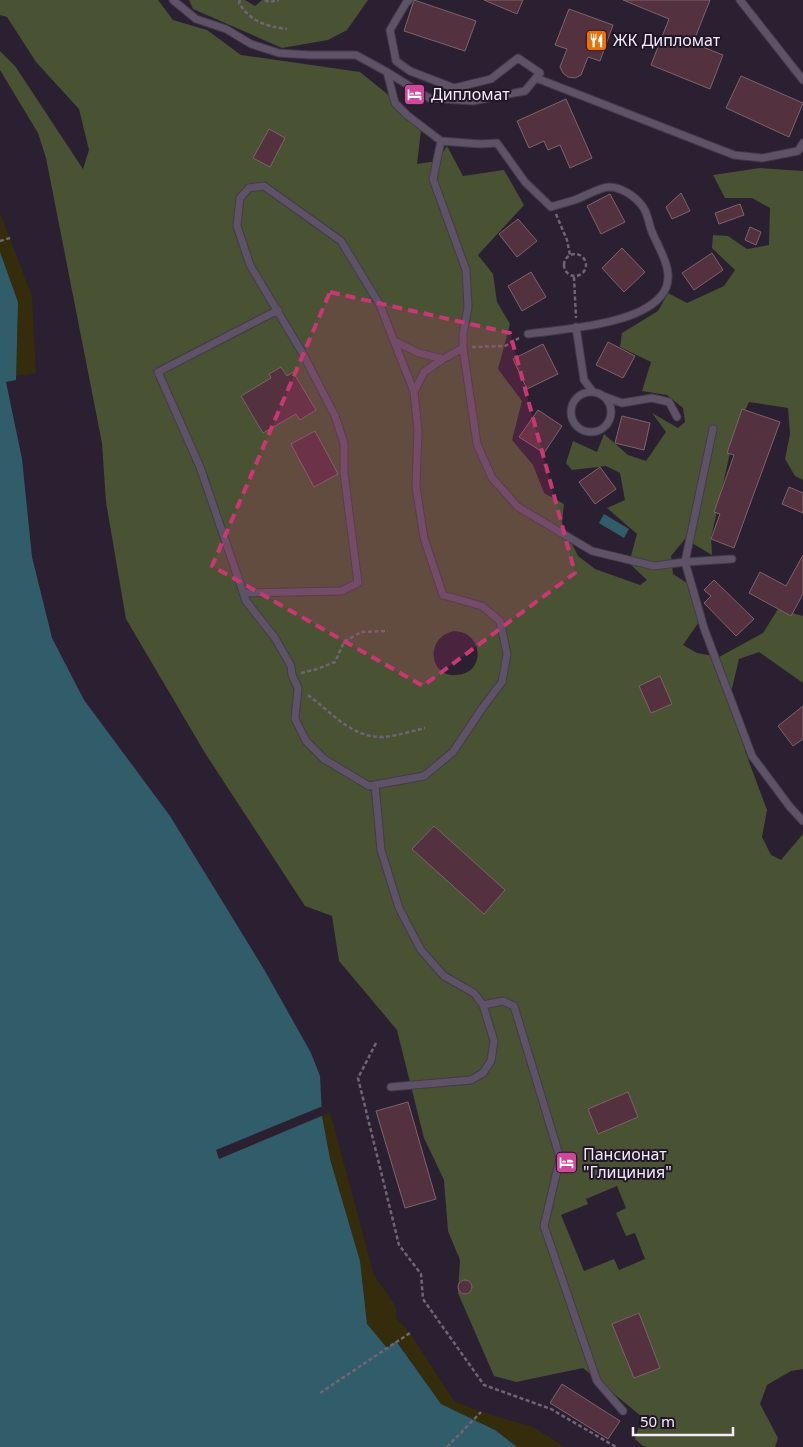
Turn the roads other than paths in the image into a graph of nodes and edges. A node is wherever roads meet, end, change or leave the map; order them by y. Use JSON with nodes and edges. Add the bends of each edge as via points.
{"nodes":[{"id":1,"x":173,"y":0,"type":"edge"},
{"id":2,"x":409,"y":0,"type":"edge"},
{"id":3,"x":740,"y":0,"type":"edge"},
{"id":4,"x":387,"y":72,"type":"junction"},
{"id":5,"x":536,"y":78,"type":"junction"},
{"id":6,"x":803,"y":80,"type":"edge"},
{"id":7,"x":442,"y":141,"type":"junction"},
{"id":8,"x":803,"y":144,"type":"edge"},
{"id":9,"x":278,"y":310,"type":"junction"},
{"id":10,"x":576,"y":327,"type":"junction"},
{"id":11,"x":528,"y":334,"type":"road end"},
{"id":12,"x":394,"y":342,"type":"junction"},
{"id":13,"x":463,"y":348,"type":"junction"},
{"id":14,"x":443,"y":359,"type":"junction"},
{"id":15,"x":414,"y":392,"type":"junction"},
{"id":16,"x":593,"y":392,"type":"junction"},
{"id":17,"x":603,"y":396,"type":"junction"},
{"id":18,"x":677,"y":418,"type":"dead end"},
{"id":19,"x":712,"y":429,"type":"dead end"},
{"id":20,"x":732,"y":560,"type":"dead end"},
{"id":21,"x":685,"y":562,"type":"junction"},
{"id":22,"x":244,"y":593,"type":"junction"},
{"id":23,"x":375,"y":785,"type":"junction"},
{"id":24,"x":803,"y":821,"type":"edge"},
{"id":25,"x":483,"y":1005,"type":"junction"},
{"id":26,"x":391,"y":1087,"type":"dead end"},
{"id":27,"x":623,"y":1410,"type":"dead end"}],
"edges":[{"from":1,"to":4,"type":"lane","via":[[196,19],[226,29],[251,44],[279,52],[356,55]]},
{"from":2,"to":5,"type":"lane","via":[[390,30],[396,60],[410,71],[454,88],[490,79],[518,58],[540,73]]},
{"from":3,"to":6,"type":"lane"},
{"from":4,"to":5,"type":"lane","via":[[429,98],[473,101],[525,90]]},
{"from":4,"to":7,"type":"lane","via":[[396,103],[407,116]]},
{"from":5,"to":8,"type":"lane","via":[[734,155],[762,158],[798,151]]},
{"from":7,"to":10,"type":"lane","via":[[497,143],[526,182],[551,206],[608,187],[628,192],[644,208],[665,258],[668,280],[662,296],[642,312]]},
{"from":7,"to":13,"type":"lane","via":[[433,180],[466,270],[468,307],[462,334]]},
{"from":9,"to":12,"type":"lane","via":[[250,265],[237,226],[240,198],[249,188],[264,186],[341,241],[380,305]]},
{"from":9,"to":22,"type":"lane","via":[[158,372],[200,467]]},
{"from":9,"to":22,"type":"lane","via":[[335,416],[344,443],[344,474],[358,583],[341,591]]},
{"from":10,"to":11,"type":"lane"},
{"from":10,"to":16,"type":"lane","via":[[584,380]]},
{"from":12,"to":14,"type":"lane"},
{"from":12,"to":15,"type":"lane"},
{"from":13,"to":14,"type":"lane"},
{"from":13,"to":21,"type":"lane","via":[[477,444],[492,478],[518,507],[592,551],[654,566]]},
{"from":14,"to":15,"type":"lane","via":[[424,372]]},
{"from":15,"to":23,"type":"lane","via":[[418,430],[416,487],[424,538],[442,595],[482,606],[500,621],[506,654],[502,682],[453,752],[424,776]]},
{"from":16,"to":17,"type":"lane"},
{"from":16,"to":17,"type":"lane","via":[[575,400],[571,410],[579,428],[589,432],[599,431],[611,414],[610,404]]},
{"from":17,"to":18,"type":"lane","via":[[622,403],[652,398],[668,402]]},
{"from":19,"to":21,"type":"lane"},
{"from":20,"to":21,"type":"lane"},
{"from":21,"to":24,"type":"lane","via":[[704,628],[752,756]]},
{"from":22,"to":23,"type":"lane","via":[[246,601],[275,638],[291,666],[298,688],[295,719],[306,741],[324,759],[363,783]]},
{"from":23,"to":25,"type":"lane","via":[[381,850],[399,908],[421,950],[444,976],[474,993]]},
{"from":25,"to":26,"type":"lane","via":[[494,1041],[490,1061],[483,1073],[471,1080]]},
{"from":25,"to":27,"type":"lane","via":[[502,1001],[514,1006],[560,1158],[544,1226],[597,1381]]}]}
